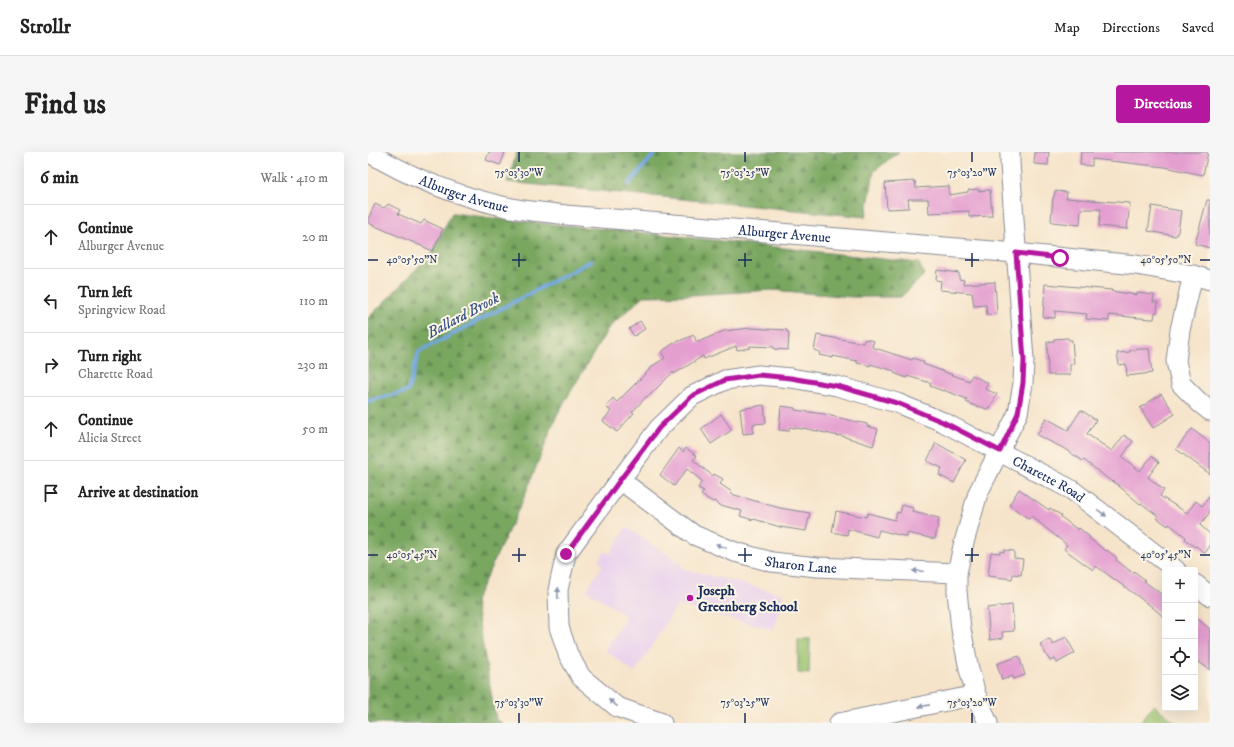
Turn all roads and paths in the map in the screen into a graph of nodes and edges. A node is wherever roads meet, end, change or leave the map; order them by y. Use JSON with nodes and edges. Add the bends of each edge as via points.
{"nodes":[{"id":1,"x":368,"y":152,"type":"edge"},
{"id":2,"x":1010,"y":152,"type":"edge"},
{"id":3,"x":1016,"y":253,"type":"junction"},
{"id":4,"x":1201,"y":277,"type":"edge"},
{"id":5,"x":1210,"y":411,"type":"edge"},
{"id":6,"x":1000,"y":451,"type":"junction"},
{"id":7,"x":620,"y":480,"type":"junction"},
{"id":8,"x":1172,"y":567,"type":"edge"},
{"id":9,"x":957,"y":573,"type":"junction"},
{"id":10,"x":1198,"y":586,"type":"edge"},
{"id":11,"x":1210,"y":596,"type":"edge"},
{"id":12,"x":976,"y":696,"type":"junction"},
{"id":13,"x":662,"y":723,"type":"edge"},
{"id":14,"x":839,"y":723,"type":"edge"},
{"id":15,"x":988,"y":723,"type":"edge"}],
"edges":[{"from":1,"to":3,"type":"street","name":"Alburger Avenue","via":[[418,178],[456,193],[503,206],[600,218]]},
{"from":2,"to":3,"type":"street"},
{"from":3,"to":4,"type":"street","name":"Alburger Avenue","via":[[1136,265]]},
{"from":3,"to":6,"type":"street","via":[[1024,360],[1023,383],[1018,413]]},
{"from":4,"to":5,"type":"street","via":[[1180,330],[1176,361],[1181,384]]},
{"from":6,"to":7,"type":"street","name":"Charette Road","via":[[943,422],[897,403],[837,386],[759,375],[725,380],[692,396],[659,428]]},
{"from":6,"to":8,"type":"street","name":"Charette Road","one_way":true,"via":[[1072,490]]},
{"from":6,"to":9,"type":"street","via":[[978,493]]},
{"from":9,"to":7,"type":"street","name":"Sharon Lane","one_way":true,"via":[[809,566],[772,562],[735,552],[694,535]]},
{"from":13,"to":7,"type":"street","name":"Charette Road","one_way":true,"via":[[617,707],[581,677],[568,654],[559,627],[558,590],[566,554]]},
{"from":9,"to":12,"type":"street","via":[[961,629]]},
{"from":10,"to":11,"type":"street"},
{"from":12,"to":14,"type":"street","one_way":true},
{"from":12,"to":15,"type":"street"}]}
